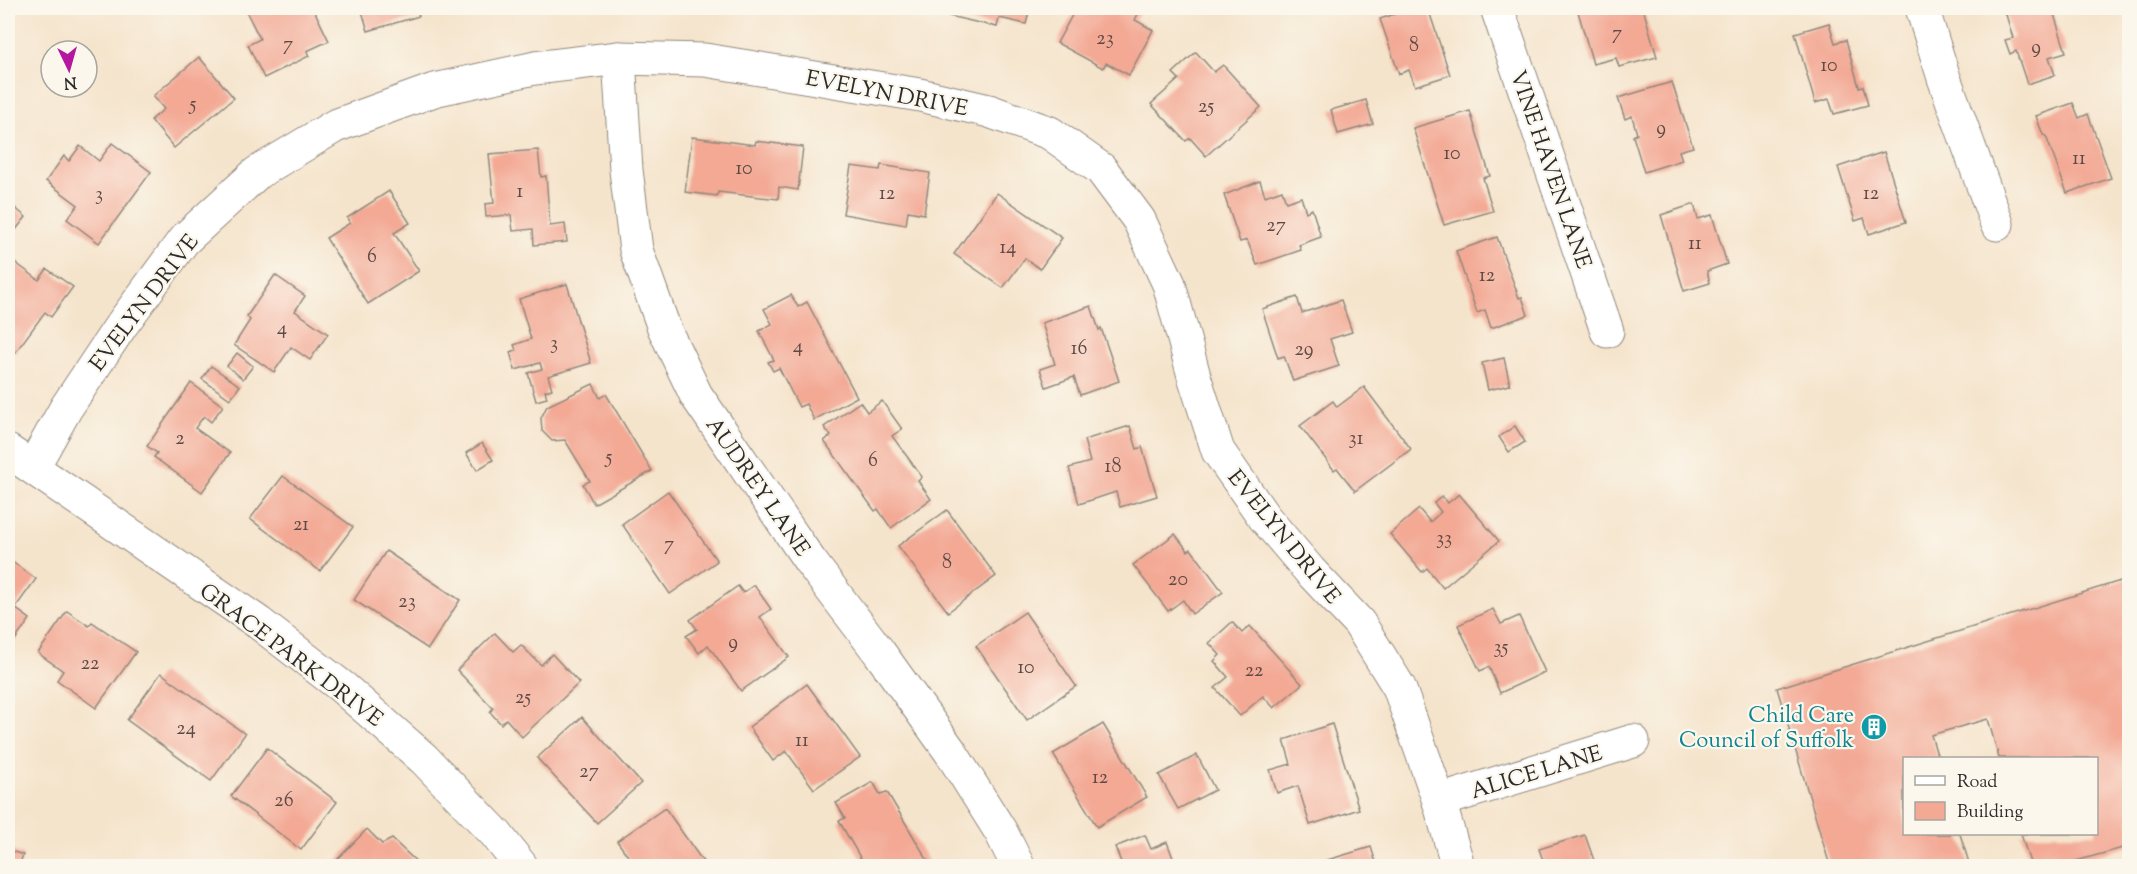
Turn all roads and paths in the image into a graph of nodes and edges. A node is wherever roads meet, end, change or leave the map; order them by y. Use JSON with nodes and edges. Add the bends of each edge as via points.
{"nodes":[{"id":1,"x":1497,"y":8,"type":"edge"},
{"id":2,"x":1922,"y":8,"type":"edge"},
{"id":3,"x":619,"y":58,"type":"junction"},
{"id":4,"x":1997,"y":224,"type":"dead end"},
{"id":5,"x":1607,"y":332,"type":"dead end"},
{"id":6,"x":20,"y":459,"type":"edge"},
{"id":7,"x":1632,"y":741,"type":"dead end"},
{"id":8,"x":1439,"y":801,"type":"junction"},
{"id":9,"x":521,"y":867,"type":"edge"},
{"id":10,"x":1018,"y":867,"type":"edge"},
{"id":11,"x":1458,"y":867,"type":"edge"}],
"edges":[{"from":1,"to":5,"type":"street","name":"VINE HAVEN LANE"},
{"from":2,"to":4,"type":"street"},
{"from":3,"to":6,"type":"street","name":"EVELYN DRIVE","via":[[535,68],[434,90],[334,126],[257,173],[184,240],[66,408]]},
{"from":3,"to":8,"type":"street","name":"EVELYN DRIVE","via":[[705,60],[920,95],[989,111],[1050,133],[1101,169],[1139,220],[1169,284],[1218,451],[1264,517],[1359,623],[1399,687]]},
{"from":3,"to":10,"type":"street","name":"AUDREY LANE","via":[[636,250],[664,328],[692,386],[810,561],[950,751],[1001,832]]},
{"from":6,"to":9,"type":"street","name":"GRACE PARK DRIVE","via":[[259,623],[342,687],[424,759],[496,834]]},
{"from":7,"to":8,"type":"street","name":"ALICE LANE"},
{"from":8,"to":11,"type":"street","name":"EVELYN DRIVE"}]}
